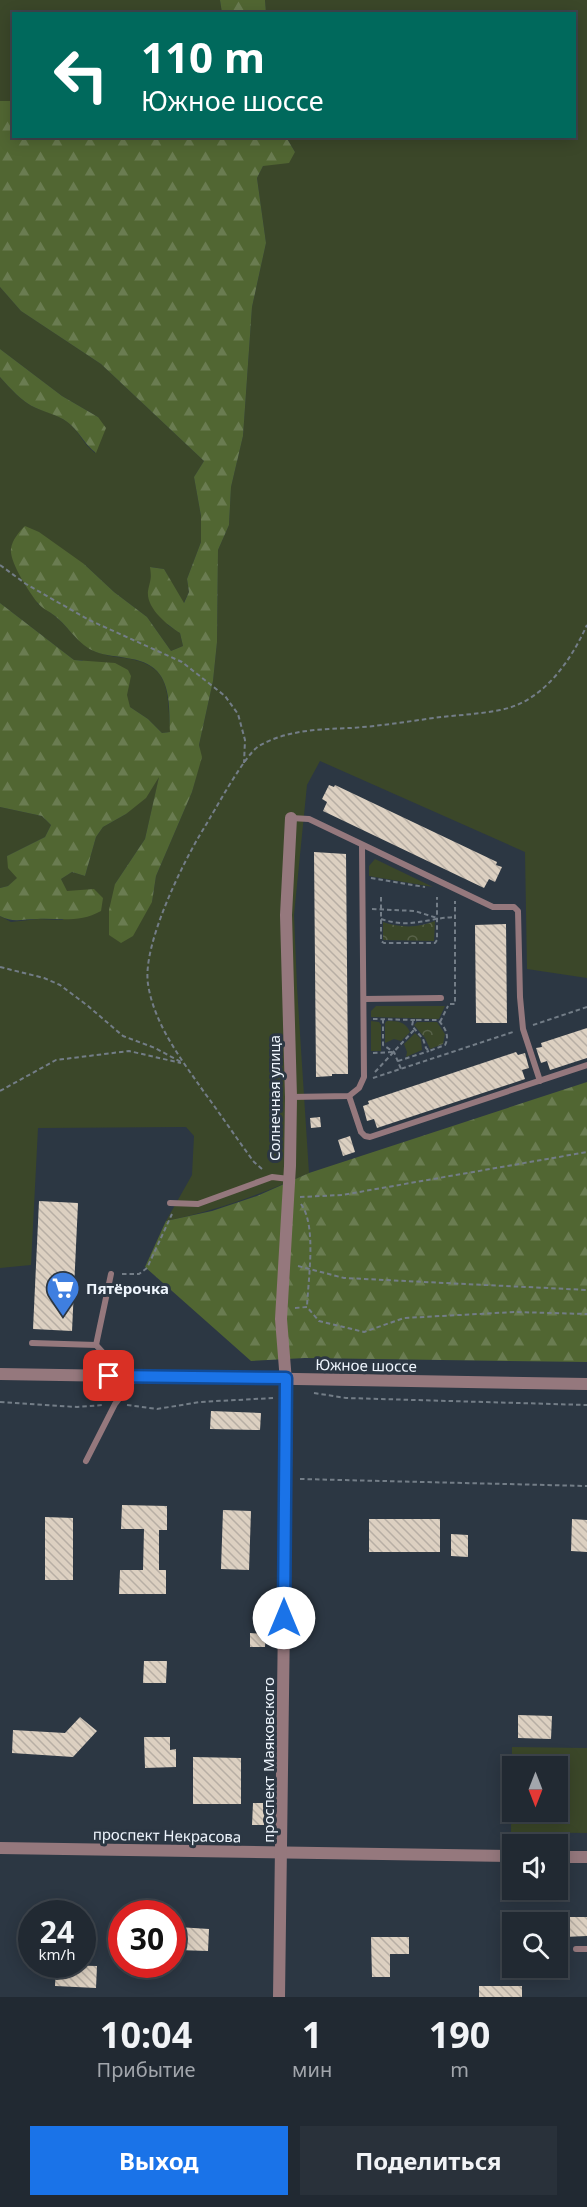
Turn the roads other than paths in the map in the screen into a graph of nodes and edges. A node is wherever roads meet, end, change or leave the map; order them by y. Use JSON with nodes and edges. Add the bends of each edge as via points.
{"nodes":[{"id":1,"x":291,"y":818,"type":"joint"},
{"id":2,"x":363,"y":845,"type":"junction"},
{"id":3,"x":441,"y":998,"type":"dead end"},
{"id":4,"x":364,"y":999,"type":"junction"},
{"id":5,"x":587,"y":1065,"type":"edge"},
{"id":6,"x":540,"y":1081,"type":"junction"},
{"id":7,"x":349,"y":1096,"type":"junction"},
{"id":8,"x":291,"y":1097,"type":"junction"},
{"id":9,"x":289,"y":1179,"type":"junction"},
{"id":10,"x":170,"y":1203,"type":"dead end"},
{"id":11,"x":111,"y":1274,"type":"road end"},
{"id":12,"x":32,"y":1343,"type":"dead end"},
{"id":13,"x":96,"y":1345,"type":"junction"},
{"id":14,"x":0,"y":1374,"type":"edge"},
{"id":15,"x":109,"y":1376,"type":"junction"},
{"id":16,"x":136,"y":1376,"type":"junction"},
{"id":17,"x":286,"y":1378,"type":"junction"},
{"id":18,"x":587,"y":1384,"type":"edge"},
{"id":19,"x":86,"y":1461,"type":"dead end"},
{"id":20,"x":0,"y":1848,"type":"edge"},
{"id":21,"x":282,"y":1852,"type":"junction"},
{"id":22,"x":502,"y":1856,"type":"edge"},
{"id":23,"x":568,"y":1857,"type":"edge"},
{"id":24,"x":587,"y":1857,"type":"edge"},
{"id":25,"x":576,"y":1949,"type":"dead end"},
{"id":26,"x":587,"y":1949,"type":"edge"},
{"id":27,"x":279,"y":1997,"type":"edge"}],
"edges":[{"from":1,"to":2,"type":"lane","via":[[309,819]]},
{"from":1,"to":8,"type":"street","name":"Солнечная улица","via":[[286,915]]},
{"from":2,"to":4,"type":"lane"},
{"from":2,"to":6,"type":"lane","via":[[494,908],[514,907],[519,911],[523,1029]]},
{"from":3,"to":4,"type":"lane"},
{"from":4,"to":7,"type":"lane","via":[[364,1077]]},
{"from":5,"to":6,"type":"lane"},
{"from":6,"to":7,"type":"lane","via":[[370,1137],[361,1132]]},
{"from":7,"to":8,"type":"lane"},
{"from":8,"to":9,"type":"street","name":"Солнечная улица"},
{"from":9,"to":10,"type":"lane","via":[[272,1177],[198,1204]]},
{"from":9,"to":17,"type":"street","name":"Солнечная улица","via":[[281,1308]]},
{"from":11,"to":13,"type":"lane"},
{"from":12,"to":13,"type":"lane"},
{"from":13,"to":15,"type":"lane","via":[[107,1357]]},
{"from":14,"to":15,"type":"street","name":"Южное шоссе"},
{"from":15,"to":16,"type":"street","name":"Южное шоссе"},
{"from":16,"to":17,"type":"street","name":"Южное шоссе"},
{"from":16,"to":19,"type":"lane","via":[[115,1404]]},
{"from":17,"to":18,"type":"street","name":"Южное шоссе"},
{"from":17,"to":21,"type":"street","name":"проспект Маяковского"},
{"from":20,"to":21,"type":"street","name":"проспект Некрасова"},
{"from":21,"to":22,"type":"street","name":"проспект Некрасова"},
{"from":21,"to":27,"type":"street","name":"проспект Маяковского"},
{"from":23,"to":24,"type":"street"},
{"from":25,"to":26,"type":"lane"}]}
